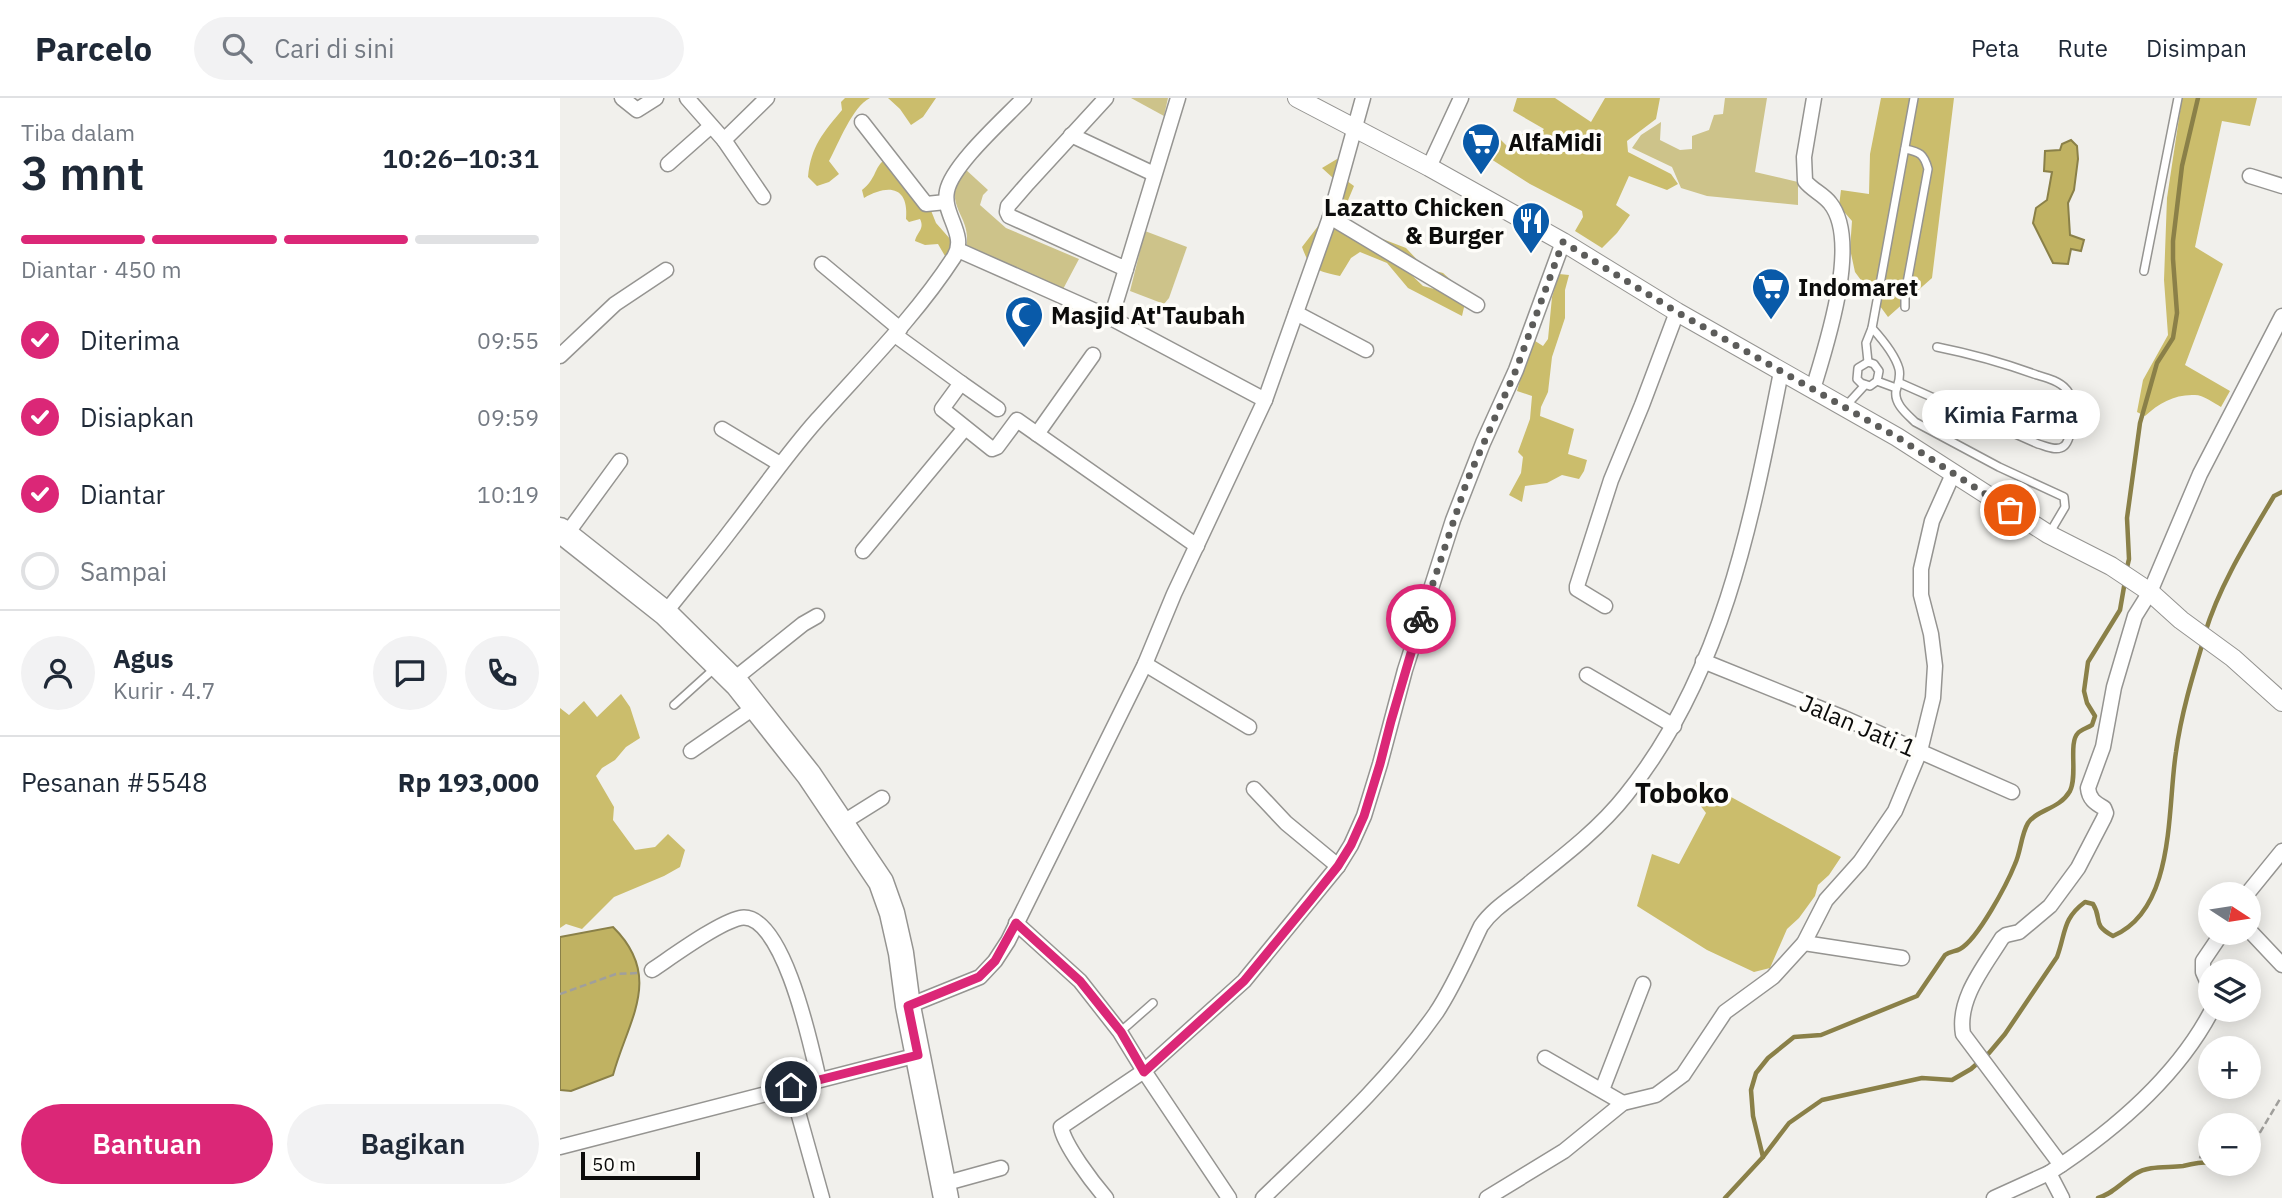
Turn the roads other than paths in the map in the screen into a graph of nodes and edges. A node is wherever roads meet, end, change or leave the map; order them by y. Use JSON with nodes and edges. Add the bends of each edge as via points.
{"nodes":[{"id":1,"x":622,"y":98,"type":"edge"},
{"id":2,"x":656,"y":98,"type":"edge"},
{"id":3,"x":687,"y":98,"type":"edge"},
{"id":4,"x":767,"y":98,"type":"edge"},
{"id":5,"x":1024,"y":98,"type":"edge"},
{"id":6,"x":1106,"y":98,"type":"edge"},
{"id":7,"x":1178,"y":98,"type":"edge"},
{"id":8,"x":1297,"y":98,"type":"edge"},
{"id":9,"x":1363,"y":98,"type":"edge"},
{"id":10,"x":1461,"y":98,"type":"edge"},
{"id":11,"x":1814,"y":98,"type":"edge"},
{"id":12,"x":1914,"y":98,"type":"edge"},
{"id":13,"x":2178,"y":98,"type":"edge"},
{"id":14,"x":862,"y":122,"type":"dead end"},
{"id":15,"x":711,"y":125,"type":"junction"},
{"id":16,"x":1355,"y":128,"type":"junction"},
{"id":17,"x":1071,"y":135,"type":"junction"},
{"id":18,"x":724,"y":140,"type":"junction"},
{"id":19,"x":1905,"y":149,"type":"junction"},
{"id":20,"x":667,"y":164,"type":"dead end"},
{"id":21,"x":1429,"y":167,"type":"junction"},
{"id":22,"x":1154,"y":174,"type":"junction"},
{"id":23,"x":2250,"y":176,"type":"dead end"},
{"id":24,"x":2282,"y":186,"type":"edge"},
{"id":25,"x":763,"y":197,"type":"dead end"},
{"id":26,"x":946,"y":202,"type":"junction"},
{"id":27,"x":1330,"y":217,"type":"junction"},
{"id":28,"x":1568,"y":246,"type":"junction"},
{"id":29,"x":958,"y":250,"type":"junction"},
{"id":30,"x":822,"y":264,"type":"dead end"},
{"id":31,"x":1126,"y":269,"type":"junction"},
{"id":32,"x":666,"y":270,"type":"dead end"},
{"id":33,"x":2144,"y":271,"type":"dead end"},
{"id":34,"x":1477,"y":305,"type":"dead end"},
{"id":35,"x":1905,"y":307,"type":"dead end"},
{"id":36,"x":1677,"y":312,"type":"junction"},
{"id":37,"x":1296,"y":313,"type":"junction"},
{"id":38,"x":2282,"y":316,"type":"edge"},
{"id":39,"x":1111,"y":318,"type":"junction"},
{"id":40,"x":1872,"y":328,"type":"junction"},
{"id":41,"x":897,"y":332,"type":"junction"},
{"id":42,"x":1937,"y":347,"type":"dead end"},
{"id":43,"x":1366,"y":350,"type":"dead end"},
{"id":44,"x":1093,"y":355,"type":"dead end"},
{"id":45,"x":560,"y":356,"type":"edge"},
{"id":46,"x":1868,"y":362,"type":"junction"},
{"id":47,"x":1781,"y":372,"type":"junction"},
{"id":48,"x":1877,"y":382,"type":"junction"},
{"id":49,"x":961,"y":383,"type":"junction"},
{"id":50,"x":1866,"y":386,"type":"junction"},
{"id":51,"x":1898,"y":386,"type":"junction"},
{"id":52,"x":1813,"y":389,"type":"junction"},
{"id":53,"x":1265,"y":400,"type":"junction"},
{"id":54,"x":1844,"y":408,"type":"junction"},
{"id":55,"x":998,"y":409,"type":"dead end"},
{"id":56,"x":965,"y":428,"type":"junction"},
{"id":57,"x":722,"y":429,"type":"dead end"},
{"id":58,"x":1037,"y":434,"type":"junction"},
{"id":59,"x":620,"y":461,"type":"dead end"},
{"id":60,"x":780,"y":464,"type":"junction"},
{"id":61,"x":1953,"y":474,"type":"junction"},
{"id":62,"x":563,"y":533,"type":"edge"},
{"id":63,"x":2048,"y":534,"type":"junction"},
{"id":64,"x":1197,"y":546,"type":"junction"},
{"id":65,"x":863,"y":551,"type":"dead end"},
{"id":66,"x":2143,"y":587,"type":"junction"},
{"id":67,"x":1605,"y":607,"type":"dead end"},
{"id":68,"x":665,"y":613,"type":"junction"},
{"id":69,"x":817,"y":616,"type":"dead end"},
{"id":70,"x":1703,"y":661,"type":"junction"},
{"id":71,"x":1145,"y":664,"type":"junction"},
{"id":72,"x":726,"y":673,"type":"junction"},
{"id":73,"x":1587,"y":675,"type":"dead end"},
{"id":74,"x":2282,"y":702,"type":"edge"},
{"id":75,"x":674,"y":705,"type":"dead end"},
{"id":76,"x":755,"y":707,"type":"junction"},
{"id":77,"x":1674,"y":726,"type":"junction"},
{"id":78,"x":1249,"y":727,"type":"dead end"},
{"id":79,"x":691,"y":751,"type":"dead end"},
{"id":80,"x":1920,"y":751,"type":"junction"},
{"id":81,"x":1254,"y":789,"type":"dead end"},
{"id":82,"x":2012,"y":792,"type":"dead end"},
{"id":83,"x":883,"y":798,"type":"dead end"},
{"id":84,"x":842,"y":823,"type":"junction"},
{"id":85,"x":2282,"y":852,"type":"edge"},
{"id":86,"x":1338,"y":866,"type":"junction"},
{"id":87,"x":2257,"y":882,"type":"edge"},
{"id":88,"x":1016,"y":923,"type":"junction"},
{"id":89,"x":1804,"y":943,"type":"junction"},
{"id":90,"x":2261,"y":943,"type":"edge"},
{"id":91,"x":1902,"y":958,"type":"dead end"},
{"id":92,"x":2282,"y":965,"type":"edge"},
{"id":93,"x":652,"y":970,"type":"road end"},
{"id":94,"x":1643,"y":984,"type":"dead end"},
{"id":95,"x":1153,"y":1003,"type":"dead end"},
{"id":96,"x":908,"y":1006,"type":"junction"},
{"id":97,"x":2205,"y":1022,"type":"edge"},
{"id":98,"x":1121,"y":1032,"type":"junction"},
{"id":99,"x":918,"y":1055,"type":"junction"},
{"id":100,"x":1545,"y":1058,"type":"dead end"},
{"id":101,"x":1144,"y":1072,"type":"junction"},
{"id":102,"x":819,"y":1080,"type":"junction"},
{"id":103,"x":791,"y":1087,"type":"junction"},
{"id":104,"x":1602,"y":1090,"type":"junction"},
{"id":105,"x":1623,"y":1103,"type":"junction"},
{"id":106,"x":560,"y":1147,"type":"edge"},
{"id":107,"x":1001,"y":1168,"type":"dead end"},
{"id":108,"x":2055,"y":1169,"type":"junction"},
{"id":109,"x":945,"y":1191,"type":"edge"},
{"id":110,"x":2062,"y":1197,"type":"edge"},
{"id":111,"x":822,"y":1198,"type":"edge"},
{"id":112,"x":1106,"y":1198,"type":"edge"},
{"id":113,"x":1229,"y":1198,"type":"edge"},
{"id":114,"x":1263,"y":1198,"type":"edge"},
{"id":115,"x":1487,"y":1198,"type":"edge"},
{"id":116,"x":1994,"y":1198,"type":"edge"}],
"edges":[{"from":1,"to":2,"type":"street","via":[[637,110]]},
{"from":3,"to":15,"type":"street"},
{"from":4,"to":18,"type":"street"},
{"from":5,"to":26,"type":"street","via":[[953,174]]},
{"from":6,"to":17,"type":"street"},
{"from":7,"to":22,"type":"street"},
{"from":8,"to":16,"type":"street"},
{"from":9,"to":16,"type":"street"},
{"from":10,"to":21,"type":"street"},
{"from":11,"to":52,"type":"street","via":[[1804,157],[1805,181],[1835,212],[1843,266]]},
{"from":12,"to":19,"type":"lane"},
{"from":13,"to":33,"type":"lane"},
{"from":14,"to":26,"type":"street","via":[[926,204]]},
{"from":15,"to":18,"type":"street"},
{"from":15,"to":20,"type":"street"},
{"from":16,"to":21,"type":"street"},
{"from":16,"to":27,"type":"street"},
{"from":17,"to":22,"type":"street"},
{"from":17,"to":31,"type":"street","via":[[1007,212]]},
{"from":18,"to":25,"type":"street"},
{"from":19,"to":35,"type":"lane","via":[[1920,152],[1928,169]]},
{"from":19,"to":40,"type":"lane"},
{"from":21,"to":28,"type":"street"},
{"from":22,"to":31,"type":"street"},
{"from":23,"to":24,"type":"street"},
{"from":26,"to":29,"type":"street","via":[[958,235]]},
{"from":27,"to":34,"type":"street"},
{"from":27,"to":37,"type":"street"},
{"from":28,"to":36,"type":"street"},
{"from":28,"to":86,"type":"street","via":[[1453,520],[1364,816]]},
{"from":29,"to":39,"type":"street"},
{"from":29,"to":41,"type":"street"},
{"from":30,"to":41,"type":"street"},
{"from":31,"to":39,"type":"street"},
{"from":32,"to":45,"type":"street","via":[[615,304]]},
{"from":36,"to":47,"type":"street"},
{"from":36,"to":67,"type":"street","via":[[1611,480],[1577,586]]},
{"from":37,"to":43,"type":"street"},
{"from":37,"to":53,"type":"street"},
{"from":38,"to":66,"type":"street"},
{"from":39,"to":53,"type":"street"},
{"from":40,"to":46,"type":"lane","via":[[1866,343]]},
{"from":40,"to":51,"type":"lane","via":[[1897,363]]},
{"from":41,"to":49,"type":"street"},
{"from":41,"to":60,"type":"street"},
{"from":42,"to":51,"type":"lane","via":[[2009,364],[2066,388],[2073,403],[2069,440],[2057,449],[2038,444]]},
{"from":44,"to":58,"type":"street"},
{"from":46,"to":48,"type":"lane","via":[[1878,369]]},
{"from":46,"to":50,"type":"lane","via":[[1857,373]]},
{"from":47,"to":52,"type":"street"},
{"from":47,"to":70,"type":"street","via":[[1733,587]]},
{"from":48,"to":50,"type":"lane"},
{"from":48,"to":51,"type":"lane"},
{"from":49,"to":55,"type":"street"},
{"from":49,"to":56,"type":"street","via":[[942,408]]},
{"from":50,"to":54,"type":"lane"},
{"from":51,"to":63,"type":"lane","via":[[1896,399],[1915,422],[2064,497],[2065,507]]},
{"from":52,"to":54,"type":"street"},
{"from":53,"to":64,"type":"street"},
{"from":54,"to":61,"type":"street"},
{"from":56,"to":58,"type":"street","via":[[993,449],[1017,420]]},
{"from":56,"to":65,"type":"street"},
{"from":57,"to":60,"type":"street"},
{"from":58,"to":64,"type":"street"},
{"from":59,"to":62,"type":"street"},
{"from":60,"to":68,"type":"street"},
{"from":61,"to":63,"type":"street"},
{"from":61,"to":80,"type":"street","via":[[1933,521],[1921,569],[1921,595],[1936,677]]},
{"from":62,"to":68,"type":"highway"},
{"from":63,"to":66,"type":"street"},
{"from":64,"to":71,"type":"street"},
{"from":66,"to":74,"type":"street"},
{"from":66,"to":108,"type":"street","via":[[2088,788],[2093,801],[2106,813],[2081,862],[2050,906],[2019,932],[2002,939],[1966,999],[1961,1020],[1963,1034]]},
{"from":68,"to":72,"type":"highway"},
{"from":69,"to":72,"type":"street"},
{"from":70,"to":77,"type":"street"},
{"from":70,"to":80,"type":"street","name":"Jalan Jati 1"},
{"from":71,"to":78,"type":"street"},
{"from":71,"to":88,"type":"street"},
{"from":72,"to":75,"type":"lane"},
{"from":72,"to":76,"type":"highway"},
{"from":73,"to":77,"type":"street"},
{"from":76,"to":79,"type":"street"},
{"from":76,"to":84,"type":"highway"},
{"from":77,"to":114,"type":"street","via":[[1609,815],[1489,914],[1436,1012],[1389,1072],[1347,1119]]},
{"from":80,"to":82,"type":"street","name":"Jalan Jati 1"},
{"from":80,"to":89,"type":"street","via":[[1895,811],[1860,862],[1826,900]]},
{"from":81,"to":86,"type":"street"},
{"from":83,"to":84,"type":"street"},
{"from":84,"to":96,"type":"highway","via":[[881,882],[901,953]]},
{"from":85,"to":87,"type":"street"},
{"from":86,"to":101,"type":"street","via":[[1244,981]]},
{"from":88,"to":96,"type":"street","via":[[995,961],[979,977]]},
{"from":88,"to":98,"type":"street","via":[[1080,981]]},
{"from":89,"to":91,"type":"street"},
{"from":89,"to":105,"type":"street","via":[[1773,977],[1725,1012],[1683,1075],[1657,1095]]},
{"from":90,"to":92,"type":"street"},
{"from":93,"to":102,"type":"street","via":[[726,924],[742,918],[756,921],[788,972],[806,1021]]},
{"from":94,"to":104,"type":"street"},
{"from":95,"to":98,"type":"lane"},
{"from":96,"to":99,"type":"highway"},
{"from":97,"to":108,"type":"street","via":[[2147,1098]]},
{"from":98,"to":101,"type":"street"},
{"from":99,"to":102,"type":"street"},
{"from":99,"to":109,"type":"highway"},
{"from":100,"to":104,"type":"street"},
{"from":101,"to":112,"type":"street","via":[[1061,1127]]},
{"from":101,"to":113,"type":"street"},
{"from":102,"to":103,"type":"street"},
{"from":103,"to":106,"type":"street"},
{"from":103,"to":111,"type":"street"},
{"from":104,"to":105,"type":"street"},
{"from":105,"to":115,"type":"street","via":[[1564,1152]]},
{"from":107,"to":109,"type":"street"},
{"from":108,"to":110,"type":"street"},
{"from":108,"to":116,"type":"street"}]}
